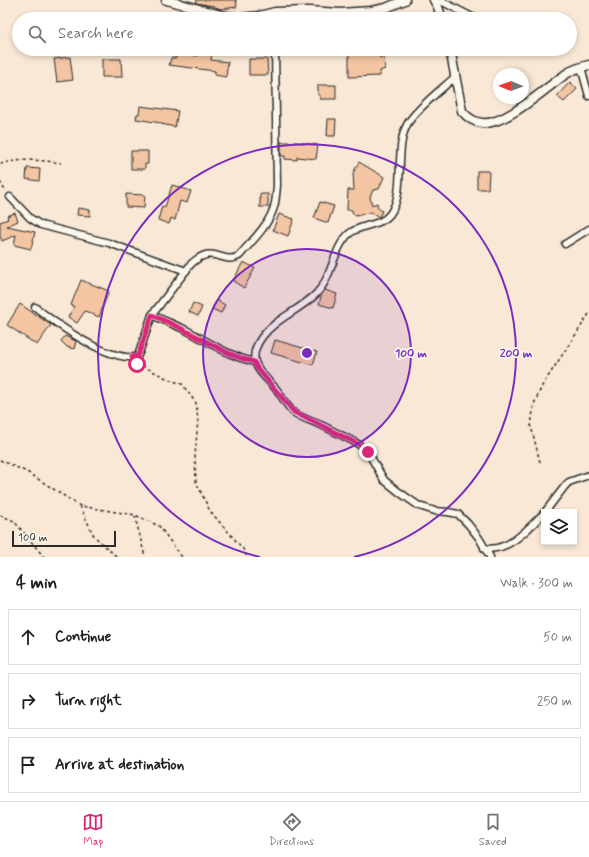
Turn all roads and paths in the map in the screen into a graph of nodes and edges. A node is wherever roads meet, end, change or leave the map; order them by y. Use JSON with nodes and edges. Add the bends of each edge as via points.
{"nodes":[{"id":1,"x":166,"y":0,"type":"edge"},
{"id":2,"x":402,"y":1,"type":"edge"},
{"id":3,"x":439,"y":1,"type":"edge"},
{"id":4,"x":211,"y":12,"type":"edge"},
{"id":5,"x":275,"y":12,"type":"edge"},
{"id":6,"x":324,"y":12,"type":"edge"},
{"id":7,"x":356,"y":12,"type":"edge"},
{"id":8,"x":441,"y":12,"type":"edge"},
{"id":9,"x":462,"y":12,"type":"edge"},
{"id":10,"x":275,"y":56,"type":"edge"},
{"id":11,"x":452,"y":56,"type":"edge"},
{"id":12,"x":585,"y":66,"type":"edge"},
{"id":13,"x":456,"y":76,"type":"junction"},
{"id":14,"x":589,"y":96,"type":"edge"},
{"id":15,"x":61,"y":163,"type":"dead end"},
{"id":16,"x":0,"y":164,"type":"edge"},
{"id":17,"x":0,"y":182,"type":"edge"},
{"id":18,"x":10,"y":197,"type":"joint"},
{"id":19,"x":589,"y":229,"type":"edge"},
{"id":20,"x":565,"y":244,"type":"dead end"},
{"id":21,"x":186,"y":271,"type":"junction"},
{"id":22,"x":35,"y":307,"type":"dead end"},
{"id":23,"x":589,"y":314,"type":"edge"},
{"id":24,"x":152,"y":315,"type":"junction"},
{"id":25,"x":132,"y":357,"type":"junction"},
{"id":26,"x":254,"y":362,"type":"junction"},
{"id":27,"x":0,"y":460,"type":"edge"},
{"id":28,"x":540,"y":462,"type":"dead end"},
{"id":29,"x":589,"y":475,"type":"edge"},
{"id":30,"x":80,"y":506,"type":"junction"},
{"id":31,"x":548,"y":509,"type":"edge"},
{"id":32,"x":0,"y":515,"type":"edge"},
{"id":33,"x":135,"y":515,"type":"junction"},
{"id":34,"x":541,"y":517,"type":"edge"},
{"id":35,"x":484,"y":548,"type":"junction"},
{"id":36,"x":44,"y":557,"type":"edge"},
{"id":37,"x":117,"y":557,"type":"edge"},
{"id":38,"x":145,"y":557,"type":"edge"},
{"id":39,"x":182,"y":557,"type":"edge"},
{"id":40,"x":247,"y":557,"type":"edge"},
{"id":41,"x":490,"y":557,"type":"edge"}],
"edges":[{"from":1,"to":4,"type":"street"},
{"from":2,"to":7,"type":"street","via":[[386,8]]},
{"from":3,"to":8,"type":"street"},
{"from":3,"to":9,"type":"street"},
{"from":5,"to":6,"type":"street"},
{"from":10,"to":21,"type":"street","via":[[277,186],[274,209],[240,256],[229,259],[206,254],[199,257]]},
{"from":11,"to":13,"type":"street"},
{"from":12,"to":13,"type":"street","via":[[567,73],[501,120],[483,124],[468,118],[462,110]]},
{"from":12,"to":14,"type":"street"},
{"from":13,"to":26,"type":"street","via":[[408,122],[399,163],[398,197],[391,212],[381,221],[347,236],[317,293],[271,326],[255,348]]},
{"from":15,"to":16,"type":"path","via":[[35,159]]},
{"from":17,"to":18,"type":"path"},
{"from":18,"to":21,"type":"street","via":[[30,218],[41,225],[115,246]]},
{"from":19,"to":20,"type":"street"},
{"from":21,"to":24,"type":"street"},
{"from":22,"to":25,"type":"street","via":[[61,328],[82,340],[103,350]]},
{"from":23,"to":28,"type":"path","via":[[542,386],[534,404],[530,426]]},
{"from":24,"to":25,"type":"street","via":[[139,353]]},
{"from":24,"to":26,"type":"street","via":[[186,330],[218,349]]},
{"from":25,"to":40,"type":"path","via":[[137,364],[182,384],[196,403],[196,482],[210,511]]},
{"from":26,"to":35,"type":"street","via":[[294,412],[358,444],[368,452],[384,480],[419,506],[458,514]]},
{"from":27,"to":30,"type":"path","via":[[27,472]]},
{"from":29,"to":31,"type":"street","via":[[569,482]]},
{"from":30,"to":33,"type":"path"},
{"from":30,"to":37,"type":"path","via":[[94,536]]},
{"from":32,"to":36,"type":"path","via":[[14,521]]},
{"from":33,"to":38,"type":"path"},
{"from":33,"to":39,"type":"path","via":[[159,526]]},
{"from":34,"to":35,"type":"street","via":[[504,547]]},
{"from":35,"to":41,"type":"street"}]}
